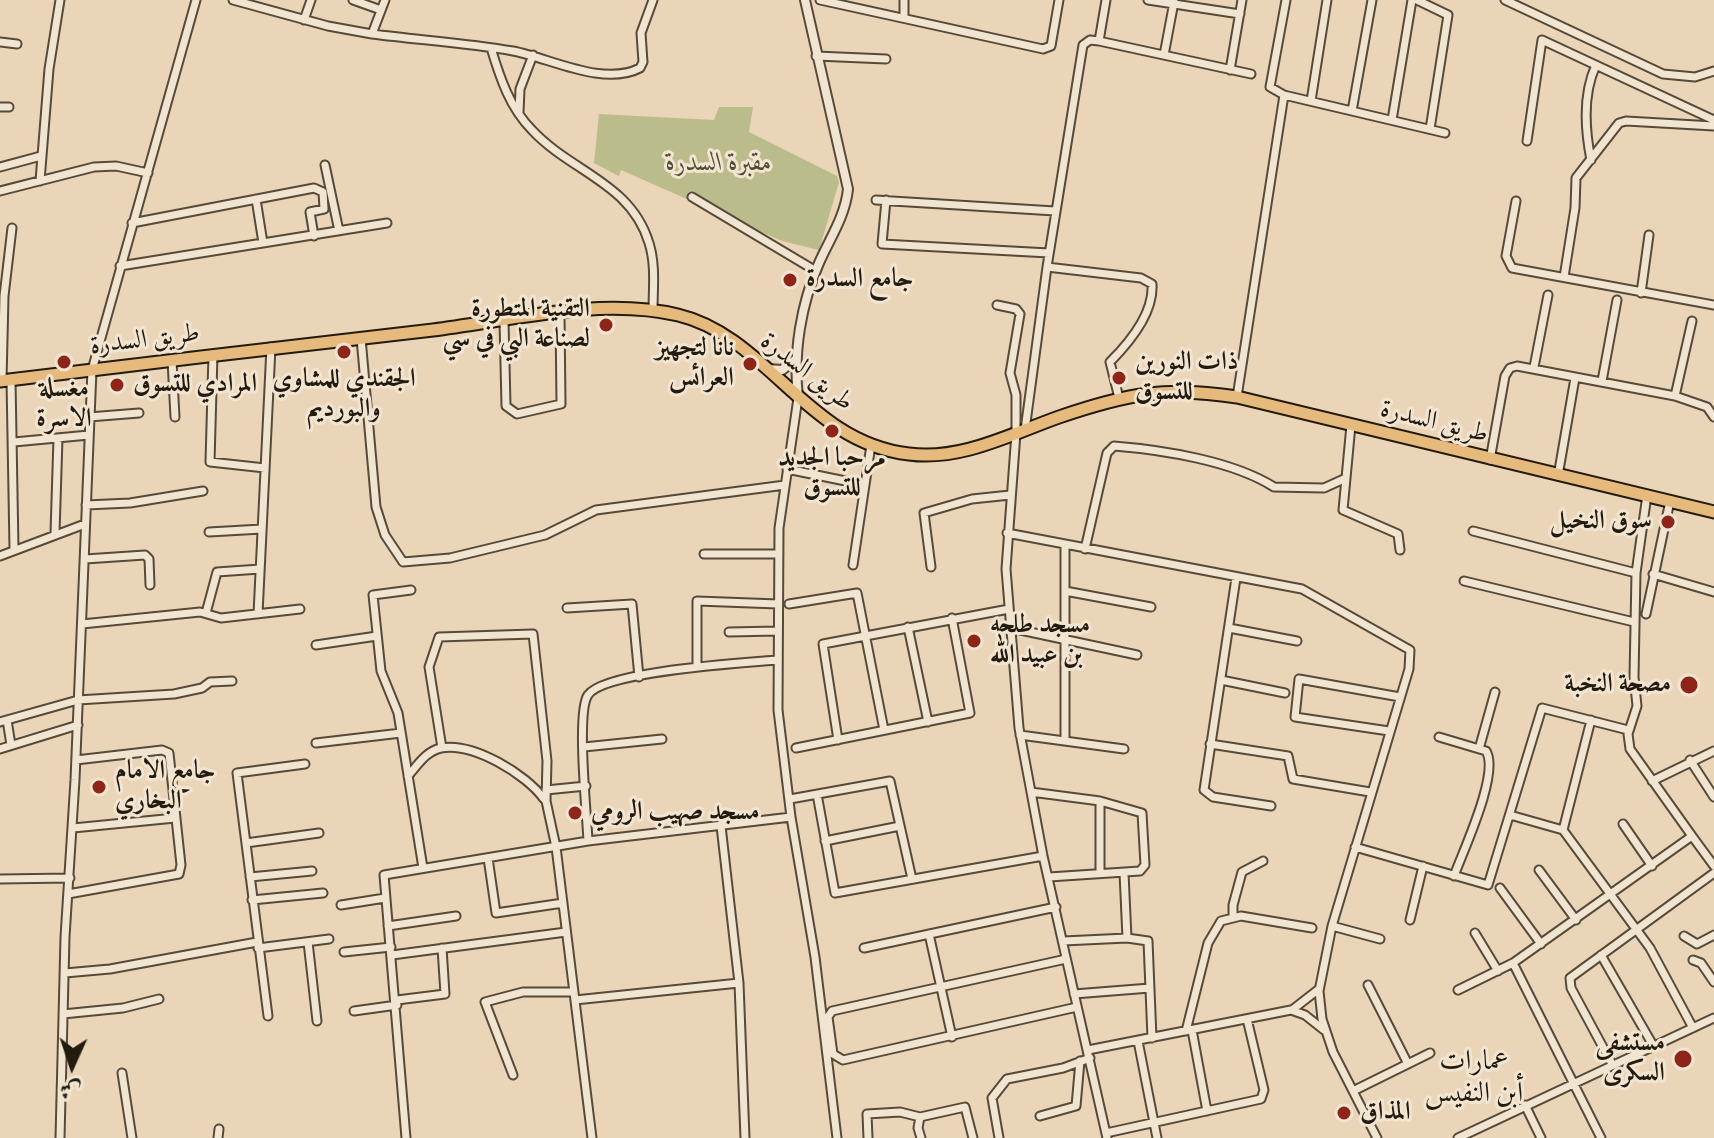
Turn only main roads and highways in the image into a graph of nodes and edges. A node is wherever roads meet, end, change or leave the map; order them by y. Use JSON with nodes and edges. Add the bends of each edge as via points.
{"nodes":[{"id":1,"x":4,"y":381,"type":"edge"},
{"id":2,"x":1714,"y":512,"type":"edge"}],
"edges":[{"from":1,"to":2,"type":"main road","name":"طريق السدرة","via":[[560,314],[653,311],[704,325],[766,369],[815,414],[871,445],[908,454],[947,454],[1119,398],[1177,389],[1237,397]]}]}
